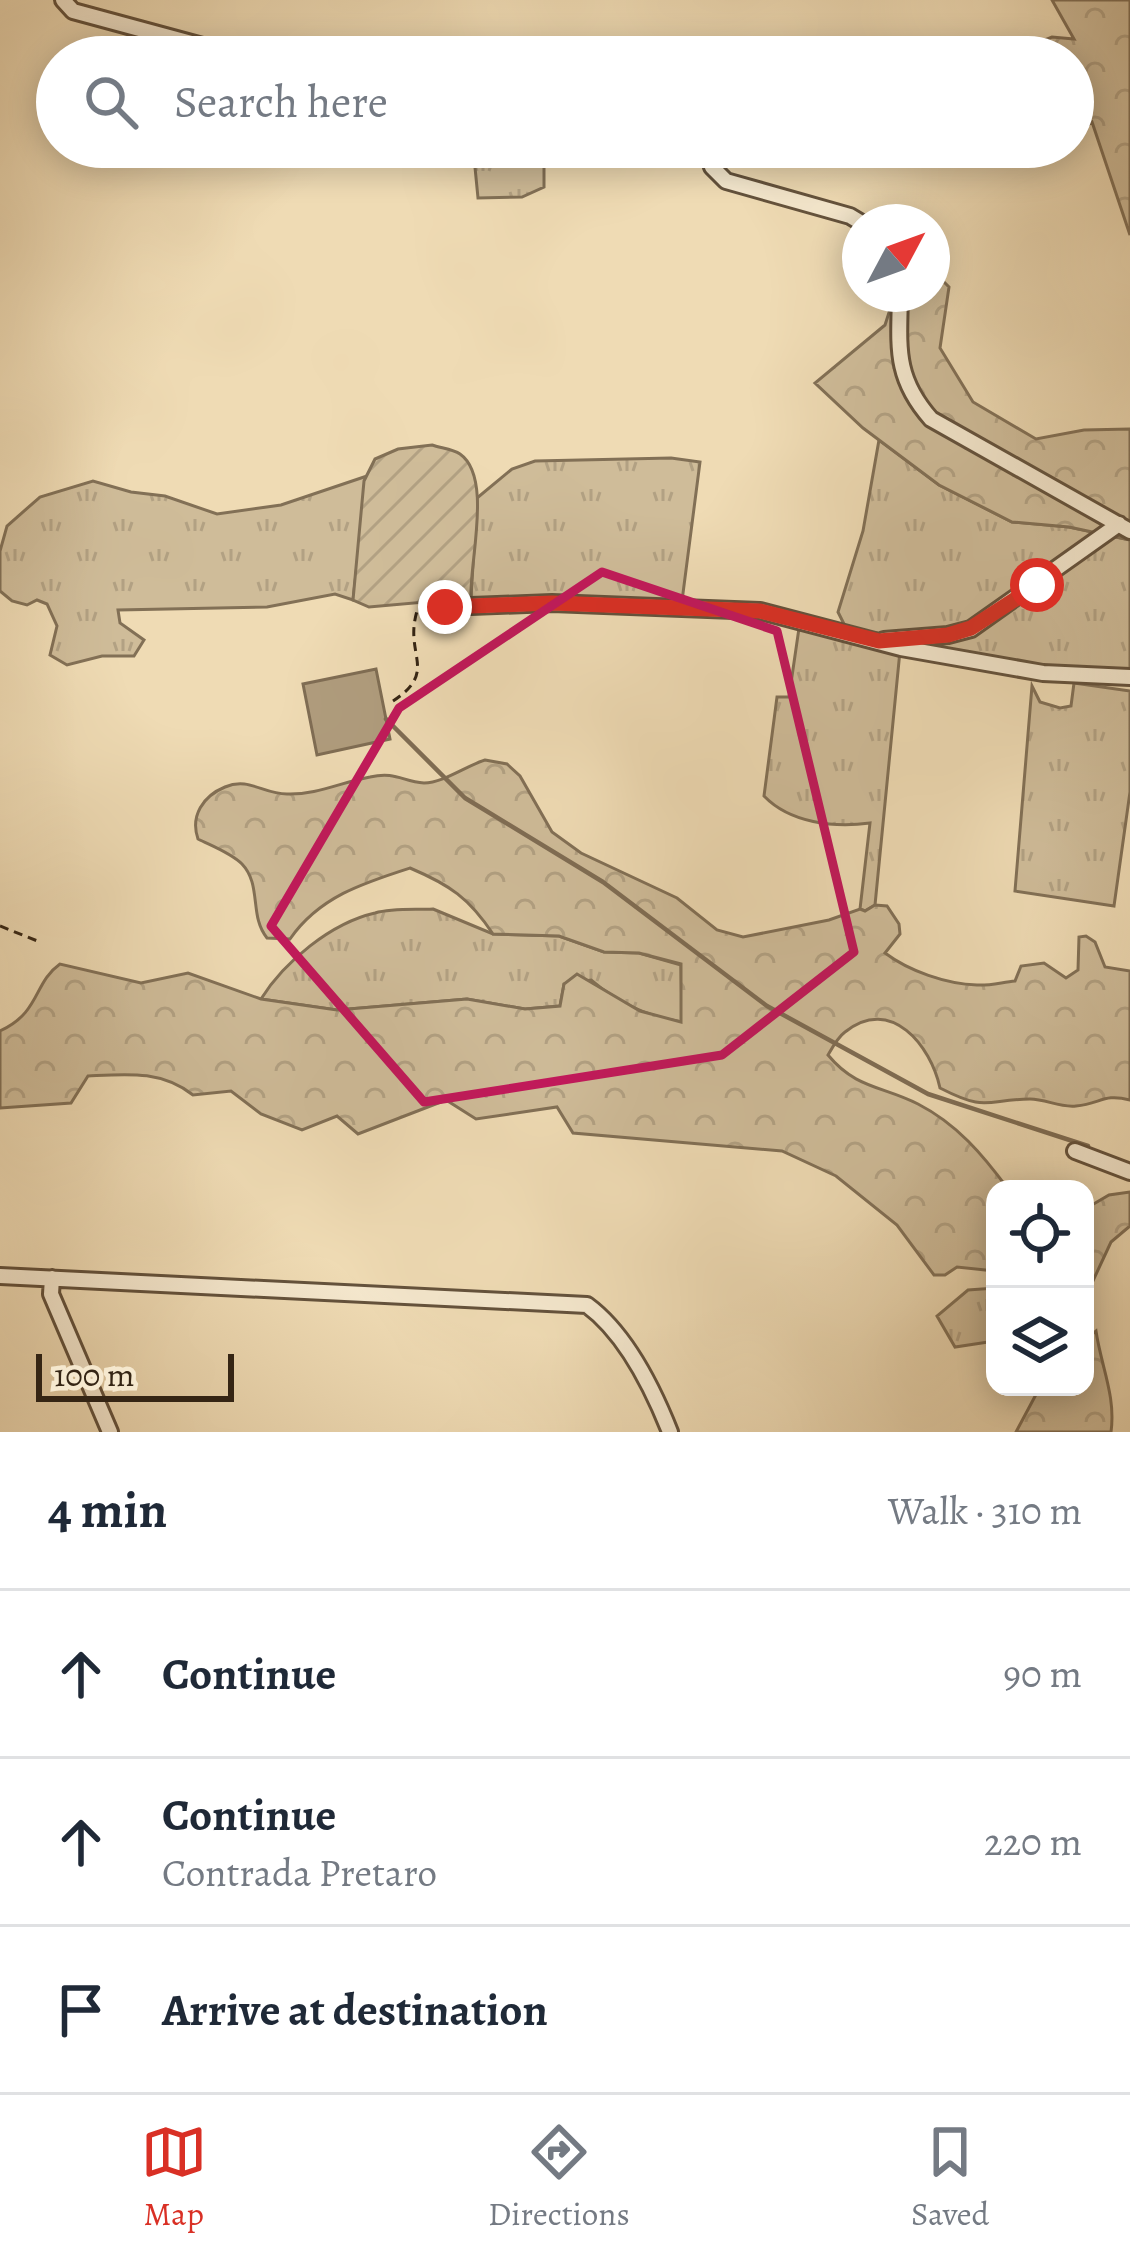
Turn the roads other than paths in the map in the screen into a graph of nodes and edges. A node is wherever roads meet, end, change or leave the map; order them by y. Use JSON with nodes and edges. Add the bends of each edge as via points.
{"nodes":[{"id":1,"x":63,"y":0,"type":"edge"},
{"id":2,"x":167,"y":36,"type":"edge"},
{"id":3,"x":713,"y":168,"type":"edge"},
{"id":4,"x":842,"y":213,"type":"edge"},
{"id":5,"x":899,"y":312,"type":"edge"},
{"id":6,"x":1125,"y":528,"type":"edge"},
{"id":7,"x":445,"y":607,"type":"dead end"},
{"id":8,"x":879,"y":641,"type":"junction"},
{"id":9,"x":1130,"y":677,"type":"edge"},
{"id":10,"x":1075,"y":1151,"type":"dead end"},
{"id":11,"x":1130,"y":1172,"type":"edge"},
{"id":12,"x":0,"y":1276,"type":"edge"},
{"id":13,"x":52,"y":1278,"type":"junction"},
{"id":14,"x":110,"y":1432,"type":"edge"},
{"id":15,"x":670,"y":1432,"type":"edge"}],
"edges":[{"from":1,"to":2,"type":"street","via":[[73,10]]},
{"from":3,"to":4,"type":"street","via":[[726,181]]},
{"from":5,"to":6,"type":"street","via":[[898,358],[913,398],[932,419]]},
{"from":6,"to":8,"type":"street","via":[[971,628]]},
{"from":7,"to":8,"type":"street","via":[[760,611]]},
{"from":8,"to":9,"type":"street","via":[[1043,673]]},
{"from":10,"to":11,"type":"street"},
{"from":12,"to":13,"type":"street"},
{"from":13,"to":14,"type":"street","via":[[51,1294]]},
{"from":13,"to":15,"type":"street","via":[[587,1305],[620,1340]]}]}
